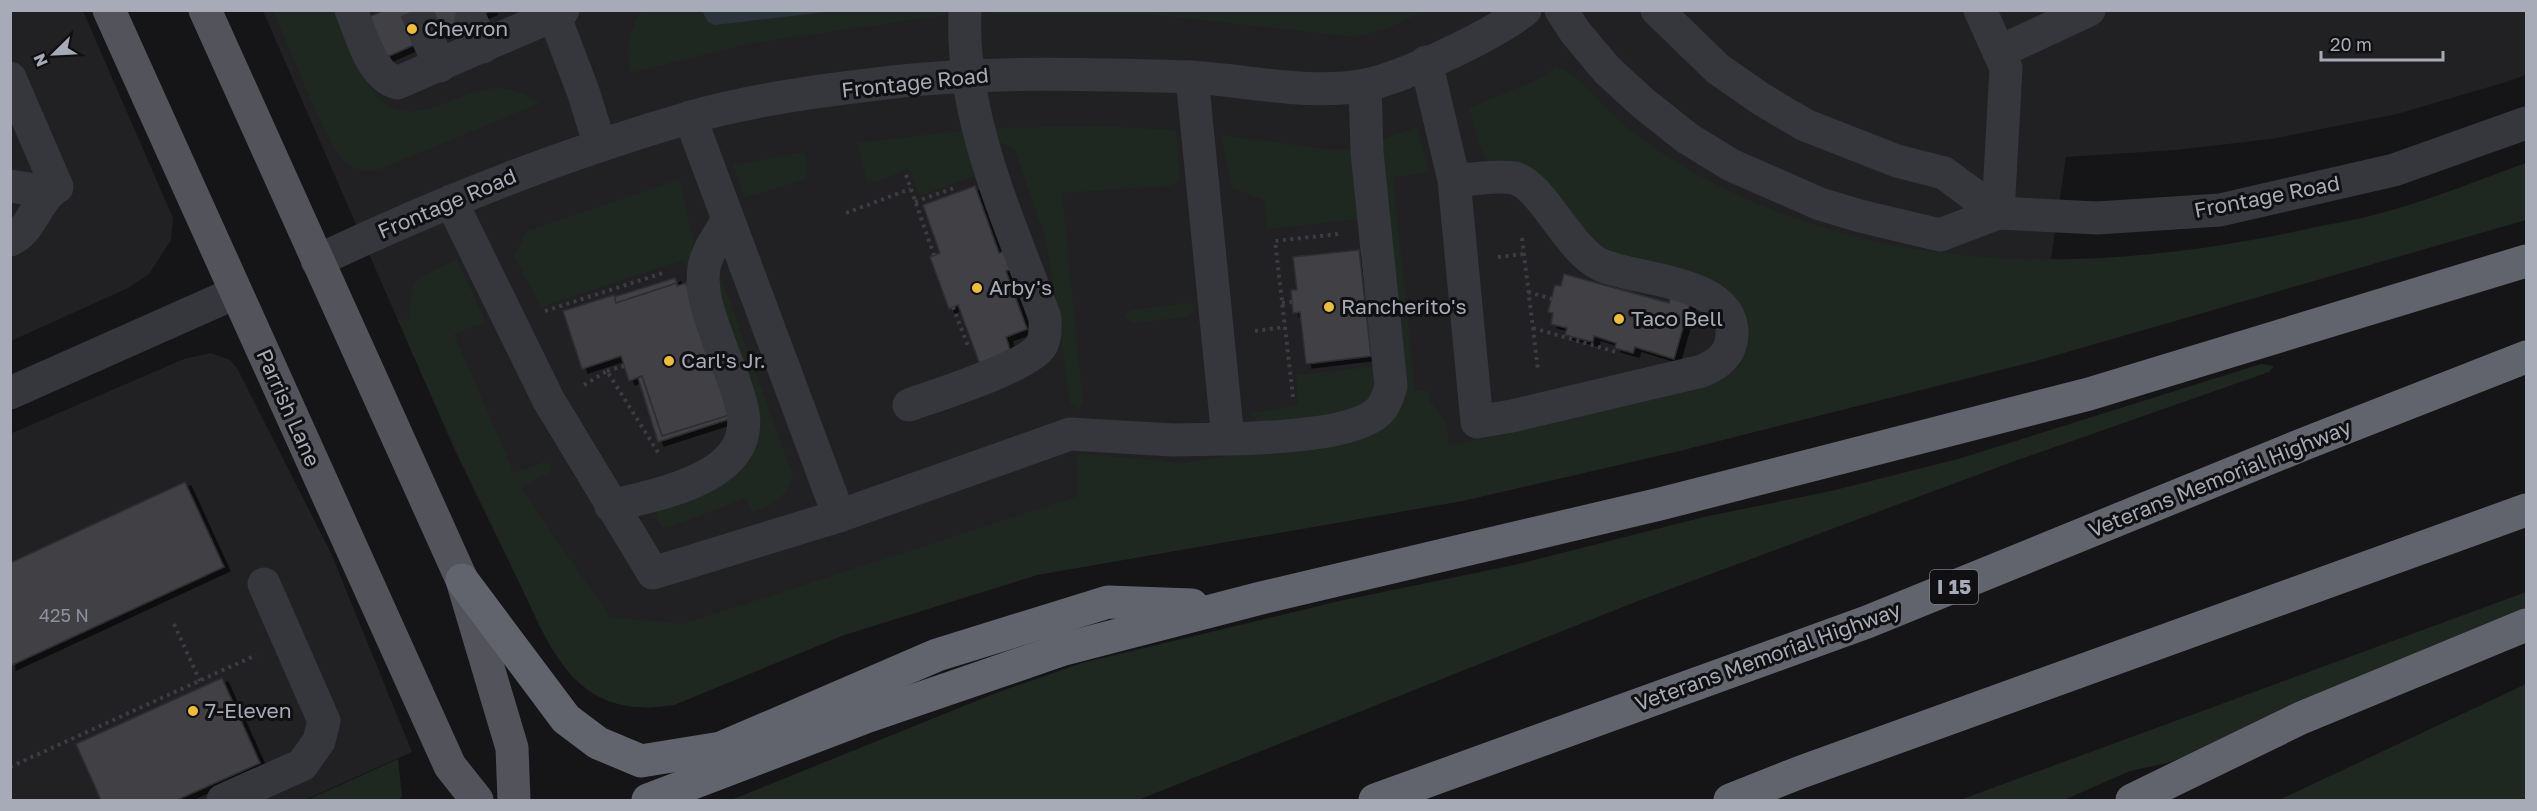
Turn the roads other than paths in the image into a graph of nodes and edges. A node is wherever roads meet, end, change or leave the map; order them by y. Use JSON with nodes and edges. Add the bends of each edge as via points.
{"nodes":[{"id":1,"x":109,"y":10,"type":"edge"},
{"id":2,"x":205,"y":10,"type":"edge"},
{"id":3,"x":351,"y":10,"type":"edge"},
{"id":4,"x":965,"y":10,"type":"edge"},
{"id":5,"x":1525,"y":10,"type":"edge"},
{"id":6,"x":1561,"y":10,"type":"edge"},
{"id":7,"x":1657,"y":10,"type":"edge"},
{"id":8,"x":1980,"y":10,"type":"edge"},
{"id":9,"x":2089,"y":10,"type":"edge"},
{"id":10,"x":542,"y":15,"type":"edge"},
{"id":11,"x":1999,"y":52,"type":"junction"},
{"id":12,"x":1426,"y":62,"type":"junction"},
{"id":13,"x":969,"y":76,"type":"junction"},
{"id":14,"x":1192,"y":77,"type":"junction"},
{"id":15,"x":10,"y":78,"type":"edge"},
{"id":16,"x":1365,"y":85,"type":"junction"},
{"id":17,"x":690,"y":117,"type":"junction"},
{"id":18,"x":2526,"y":123,"type":"edge"},
{"id":19,"x":600,"y":146,"type":"junction"},
{"id":20,"x":1454,"y":180,"type":"junction"},
{"id":21,"x":10,"y":186,"type":"edge"},
{"id":22,"x":53,"y":190,"type":"junction"},
{"id":23,"x":451,"y":201,"type":"junction"},
{"id":24,"x":10,"y":206,"type":"edge"},
{"id":25,"x":1998,"y":213,"type":"junction"},
{"id":26,"x":728,"y":219,"type":"junction"},
{"id":27,"x":10,"y":240,"type":"edge"},
{"id":28,"x":317,"y":261,"type":"junction"},
{"id":29,"x":2526,"y":261,"type":"edge"},
{"id":30,"x":236,"y":293,"type":"junction"},
{"id":31,"x":2526,"y":357,"type":"edge"},
{"id":32,"x":10,"y":393,"type":"edge"},
{"id":33,"x":909,"y":405,"type":"dead end"},
{"id":34,"x":1228,"y":439,"type":"junction"},
{"id":35,"x":611,"y":506,"type":"junction"},
{"id":36,"x":2526,"y":510,"type":"edge"},
{"id":37,"x":839,"y":516,"type":"junction"},
{"id":38,"x":462,"y":580,"type":"junction"},
{"id":39,"x":264,"y":584,"type":"dead end"},
{"id":40,"x":1227,"y":607,"type":"junction"},
{"id":41,"x":2526,"y":625,"type":"edge"},
{"id":42,"x":223,"y":801,"type":"edge"},
{"id":43,"x":477,"y":801,"type":"edge"},
{"id":44,"x":514,"y":801,"type":"edge"},
{"id":45,"x":648,"y":801,"type":"edge"},
{"id":46,"x":1375,"y":801,"type":"edge"},
{"id":47,"x":1730,"y":801,"type":"edge"},
{"id":48,"x":2132,"y":801,"type":"edge"}],
"edges":[{"from":1,"to":30,"type":"main road","name":"Parrish Lane"},
{"from":2,"to":28,"type":"main road"},
{"from":3,"to":10,"type":"street","via":[[374,62],[388,80],[397,83],[406,81],[434,52],[477,33]]},
{"from":4,"to":13,"type":"street"},
{"from":5,"to":12,"type":"street","name":"Frontage Road","via":[[1499,28]]},
{"from":6,"to":25,"type":"street","name":"Frontage Road","via":[[1607,70],[1643,103],[1687,138],[1783,190],[1860,216],[1940,235]]},
{"from":7,"to":25,"type":"street","via":[[1718,69],[1761,99],[1805,125],[1897,161],[1944,173]]},
{"from":8,"to":11,"type":"street"},
{"from":9,"to":11,"type":"street"},
{"from":10,"to":19,"type":"street","via":[[584,94]]},
{"from":11,"to":25,"type":"street","via":[[2006,69]]},
{"from":12,"to":16,"type":"street","name":"Frontage Road"},
{"from":12,"to":20,"type":"street"},
{"from":13,"to":14,"type":"street","name":"Frontage Road"},
{"from":13,"to":17,"type":"street","name":"Frontage Road","via":[[822,92]]},
{"from":13,"to":33,"type":"street","via":[[985,156],[1045,318],[1046,334],[1040,347],[1013,365]]},
{"from":14,"to":16,"type":"street","name":"Frontage Road","via":[[1312,88]]},
{"from":14,"to":34,"type":"street"},
{"from":15,"to":22,"type":"street"},
{"from":16,"to":34,"type":"street","via":[[1367,152],[1391,386],[1386,403],[1379,412],[1349,426]]},
{"from":17,"to":19,"type":"street","name":"Frontage Road"},
{"from":17,"to":26,"type":"street"},
{"from":18,"to":25,"type":"street","name":"Frontage Road","via":[[2394,170],[2220,210],[2097,218]]},
{"from":19,"to":23,"type":"street","name":"Frontage Road"},
{"from":20,"to":20,"type":"street","via":[[1477,422],[1702,371],[1718,365],[1728,352],[1732,326],[1727,312],[1703,293],[1617,270],[1589,258],[1533,192],[1514,178]]},
{"from":21,"to":22,"type":"street"},
{"from":22,"to":24,"type":"street"},
{"from":22,"to":27,"type":"street","via":[[21,235]]},
{"from":23,"to":28,"type":"street","name":"Frontage Road"},
{"from":23,"to":35,"type":"street","via":[[548,399]]},
{"from":26,"to":35,"type":"street","via":[[704,266],[703,290],[743,412],[740,442],[721,466],[705,477],[680,488]]},
{"from":26,"to":37,"type":"street"},
{"from":28,"to":38,"type":"main road"},
{"from":29,"to":40,"type":"highway","via":[[2089,394],[1660,504]]},
{"from":30,"to":32,"type":"street"},
{"from":30,"to":43,"type":"main road","name":"Parrish Lane","via":[[450,766]]},
{"from":31,"to":46,"type":"highway","name":"Veterans Memorial Highway","number":"I 15","via":[[1868,622]]},
{"from":34,"to":37,"type":"street","via":[[1173,441],[1070,434]]},
{"from":35,"to":37,"type":"street","via":[[653,573]]},
{"from":36,"to":47,"type":"highway"},
{"from":38,"to":40,"type":"highway","via":[[566,719],[598,742],[641,761],[721,748],[937,655],[1108,602]]},
{"from":38,"to":44,"type":"main road","via":[[512,748]]},
{"from":39,"to":42,"type":"street","via":[[324,721],[319,741],[302,765]]},
{"from":40,"to":45,"type":"highway","via":[[1064,649],[862,718]]},
{"from":41,"to":48,"type":"highway","via":[[2301,718]]}]}
